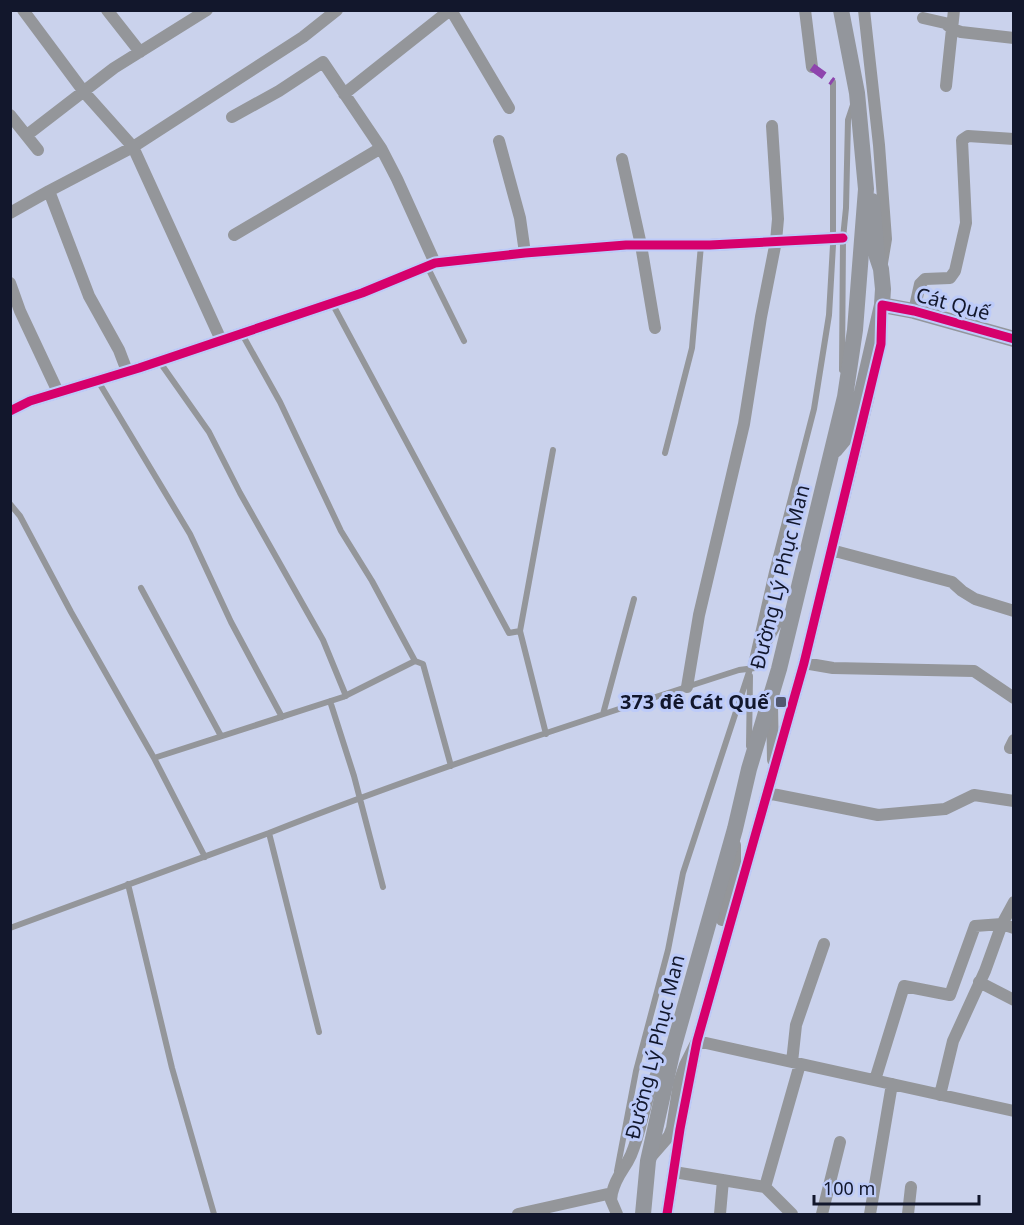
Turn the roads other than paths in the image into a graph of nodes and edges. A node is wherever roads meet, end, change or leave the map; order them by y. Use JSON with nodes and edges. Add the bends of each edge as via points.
{"nodes":[{"id":1,"x":23,"y":10,"type":"edge"},
{"id":2,"x":107,"y":10,"type":"edge"},
{"id":3,"x":207,"y":10,"type":"edge"},
{"id":4,"x":337,"y":10,"type":"edge"},
{"id":5,"x":450,"y":10,"type":"edge"},
{"id":6,"x":805,"y":10,"type":"edge"},
{"id":7,"x":841,"y":10,"type":"edge"},
{"id":8,"x":864,"y":10,"type":"edge"},
{"id":9,"x":954,"y":10,"type":"edge"},
{"id":10,"x":193,"y":14,"type":"edge"},
{"id":11,"x":922,"y":18,"type":"dead end"},
{"id":12,"x":952,"y":29,"type":"junction"},
{"id":13,"x":1014,"y":38,"type":"edge"},
{"id":14,"x":140,"y":52,"type":"junction"},
{"id":15,"x":812,"y":67,"type":"dead end"},
{"id":16,"x":833,"y":82,"type":"dead end"},
{"id":17,"x":946,"y":86,"type":"dead end"},
{"id":18,"x":84,"y":92,"type":"junction"},
{"id":19,"x":857,"y":93,"type":"junction"},
{"id":20,"x":344,"y":94,"type":"junction"},
{"id":21,"x":509,"y":108,"type":"dead end"},
{"id":22,"x":10,"y":115,"type":"edge"},
{"id":23,"x":232,"y":117,"type":"dead end"},
{"id":24,"x":772,"y":126,"type":"dead end"},
{"id":25,"x":27,"y":135,"type":"junction"},
{"id":26,"x":1014,"y":139,"type":"edge"},
{"id":27,"x":499,"y":141,"type":"dead end"},
{"id":28,"x":133,"y":147,"type":"junction"},
{"id":29,"x":381,"y":148,"type":"junction"},
{"id":30,"x":38,"y":150,"type":"dead end"},
{"id":31,"x":622,"y":159,"type":"dead end"},
{"id":32,"x":866,"y":189,"type":"junction"},
{"id":33,"x":49,"y":191,"type":"junction"},
{"id":34,"x":10,"y":213,"type":"edge"},
{"id":35,"x":234,"y":235,"type":"dead end"},
{"id":36,"x":838,"y":238,"type":"junction"},
{"id":37,"x":776,"y":242,"type":"junction"},
{"id":38,"x":641,"y":245,"type":"junction"},
{"id":39,"x":701,"y":245,"type":"junction"},
{"id":40,"x":525,"y":253,"type":"junction"},
{"id":41,"x":431,"y":265,"type":"junction"},
{"id":42,"x":881,"y":269,"type":"junction"},
{"id":43,"x":10,"y":283,"type":"edge"},
{"id":44,"x":332,"y":303,"type":"junction"},
{"id":45,"x":882,"y":305,"type":"junction"},
{"id":46,"x":914,"y":311,"type":"junction"},
{"id":47,"x":655,"y":328,"type":"dead end"},
{"id":48,"x":242,"y":333,"type":"junction"},
{"id":49,"x":1014,"y":339,"type":"edge"},
{"id":50,"x":221,"y":340,"type":"junction"},
{"id":51,"x":464,"y":341,"type":"dead end"},
{"id":52,"x":159,"y":361,"type":"junction"},
{"id":53,"x":127,"y":371,"type":"junction"},
{"id":54,"x":98,"y":380,"type":"junction"},
{"id":55,"x":58,"y":392,"type":"junction"},
{"id":56,"x":845,"y":397,"type":"junction"},
{"id":57,"x":10,"y":411,"type":"edge"},
{"id":58,"x":553,"y":450,"type":"dead end"},
{"id":59,"x":665,"y":453,"type":"dead end"},
{"id":60,"x":833,"y":453,"type":"junction"},
{"id":61,"x":10,"y":504,"type":"edge"},
{"id":62,"x":831,"y":550,"type":"junction"},
{"id":63,"x":141,"y":588,"type":"dead end"},
{"id":64,"x":799,"y":588,"type":"junction"},
{"id":65,"x":634,"y":598,"type":"dead end"},
{"id":66,"x":1014,"y":611,"type":"edge"},
{"id":67,"x":520,"y":630,"type":"junction"},
{"id":68,"x":415,"y":661,"type":"junction"},
{"id":69,"x":804,"y":663,"type":"junction"},
{"id":70,"x":750,"y":669,"type":"junction"},
{"id":71,"x":687,"y":687,"type":"junction"},
{"id":72,"x":346,"y":696,"type":"junction"},
{"id":73,"x":771,"y":698,"type":"junction"},
{"id":74,"x":1014,"y":698,"type":"edge"},
{"id":75,"x":330,"y":701,"type":"junction"},
{"id":76,"x":603,"y":714,"type":"junction"},
{"id":77,"x":282,"y":717,"type":"junction"},
{"id":78,"x":546,"y":734,"type":"junction"},
{"id":79,"x":221,"y":736,"type":"junction"},
{"id":80,"x":1014,"y":740,"type":"edge"},
{"id":81,"x":1014,"y":748,"type":"edge"},
{"id":82,"x":154,"y":758,"type":"junction"},
{"id":83,"x":451,"y":766,"type":"junction"},
{"id":84,"x":749,"y":769,"type":"junction"},
{"id":85,"x":774,"y":773,"type":"junction"},
{"id":86,"x":767,"y":794,"type":"junction"},
{"id":87,"x":360,"y":797,"type":"junction"},
{"id":88,"x":1014,"y":801,"type":"edge"},
{"id":89,"x":735,"y":829,"type":"junction"},
{"id":90,"x":269,"y":833,"type":"junction"},
{"id":91,"x":205,"y":857,"type":"junction"},
{"id":92,"x":128,"y":884,"type":"junction"},
{"id":93,"x":382,"y":887,"type":"dead end"},
{"id":94,"x":1014,"y":902,"type":"edge"},
{"id":95,"x":1008,"y":926,"type":"edge"},
{"id":96,"x":10,"y":928,"type":"edge"},
{"id":97,"x":824,"y":944,"type":"dead end"},
{"id":98,"x":979,"y":982,"type":"junction"},
{"id":99,"x":1014,"y":1000,"type":"edge"},
{"id":100,"x":701,"y":1026,"type":"junction"},
{"id":101,"x":319,"y":1032,"type":"dead end"},
{"id":102,"x":697,"y":1041,"type":"junction"},
{"id":103,"x":673,"y":1049,"type":"junction"},
{"id":104,"x":796,"y":1063,"type":"junction"},
{"id":105,"x":875,"y":1080,"type":"junction"},
{"id":106,"x":892,"y":1084,"type":"junction"},
{"id":107,"x":940,"y":1095,"type":"junction"},
{"id":108,"x":1014,"y":1111,"type":"edge"},
{"id":109,"x":840,"y":1142,"type":"dead end"},
{"id":110,"x":648,"y":1161,"type":"junction"},
{"id":111,"x":674,"y":1172,"type":"junction"},
{"id":112,"x":616,"y":1178,"type":"junction"},
{"id":113,"x":723,"y":1180,"type":"junction"},
{"id":114,"x":765,"y":1187,"type":"junction"},
{"id":115,"x":911,"y":1187,"type":"dead end"},
{"id":116,"x":612,"y":1197,"type":"junction"},
{"id":117,"x":214,"y":1215,"type":"edge"},
{"id":118,"x":518,"y":1215,"type":"edge"},
{"id":119,"x":609,"y":1215,"type":"edge"},
{"id":120,"x":617,"y":1215,"type":"edge"},
{"id":121,"x":643,"y":1215,"type":"edge"},
{"id":122,"x":668,"y":1215,"type":"edge"},
{"id":123,"x":720,"y":1215,"type":"edge"},
{"id":124,"x":792,"y":1215,"type":"edge"},
{"id":125,"x":822,"y":1215,"type":"edge"},
{"id":126,"x":870,"y":1215,"type":"edge"},
{"id":127,"x":908,"y":1215,"type":"edge"}],
"edges":[{"from":1,"to":18,"type":"street"},
{"from":2,"to":14,"type":"street"},
{"from":3,"to":10,"type":"street"},
{"from":4,"to":28,"type":"street","via":[[303,37]]},
{"from":5,"to":20,"type":"street"},
{"from":5,"to":21,"type":"street"},
{"from":6,"to":15,"type":"street"},
{"from":7,"to":19,"type":"main road","name":"Đường Lý Phục Man"},
{"from":8,"to":42,"type":"street","via":[[886,239]]},
{"from":9,"to":12,"type":"street"},
{"from":10,"to":14,"type":"street"},
{"from":11,"to":12,"type":"street","via":[[945,23]]},
{"from":12,"to":13,"type":"street"},
{"from":12,"to":17,"type":"street"},
{"from":14,"to":18,"type":"street"},
{"from":16,"to":36,"type":"lane"},
{"from":18,"to":25,"type":"street"},
{"from":18,"to":28,"type":"street"},
{"from":19,"to":32,"type":"main road","name":"Đường Lý Phục Man"},
{"from":19,"to":36,"type":"lane","via":[[848,120],[846,208]]},
{"from":20,"to":23,"type":"street","via":[[323,63]]},
{"from":20,"to":29,"type":"street"},
{"from":22,"to":25,"type":"street"},
{"from":24,"to":37,"type":"street"},
{"from":25,"to":30,"type":"street"},
{"from":26,"to":46,"type":"street","via":[[968,136],[962,140],[966,223],[955,271],[950,278],[925,279],[920,284]]},
{"from":27,"to":40,"type":"street","via":[[520,218]]},
{"from":28,"to":33,"type":"street"},
{"from":28,"to":50,"type":"street"},
{"from":29,"to":35,"type":"street"},
{"from":29,"to":41,"type":"street"},
{"from":31,"to":38,"type":"street"},
{"from":32,"to":42,"type":"main road","via":[[873,205]]},
{"from":32,"to":56,"type":"main road","name":"Đường Lý Phục Man","via":[[855,330]]},
{"from":33,"to":34,"type":"street"},
{"from":33,"to":53,"type":"street","via":[[89,296]]},
{"from":36,"to":37,"type":"street"},
{"from":36,"to":56,"type":"lane"},
{"from":36,"to":70,"type":"lane","via":[[814,409]]},
{"from":37,"to":39,"type":"street"},
{"from":37,"to":71,"type":"street","via":[[744,424],[699,615]]},
{"from":38,"to":39,"type":"street"},
{"from":38,"to":40,"type":"street"},
{"from":38,"to":47,"type":"street"},
{"from":39,"to":59,"type":"lane","via":[[692,348]]},
{"from":40,"to":41,"type":"street"},
{"from":41,"to":44,"type":"street"},
{"from":41,"to":51,"type":"lane"},
{"from":42,"to":45,"type":"main road"},
{"from":43,"to":55,"type":"street"},
{"from":44,"to":48,"type":"street"},
{"from":44,"to":67,"type":"lane","via":[[509,633]]},
{"from":45,"to":46,"type":"main road","name":"Cát Quế"},
{"from":45,"to":60,"type":"main road","via":[[850,432]]},
{"from":45,"to":62,"type":"street","via":[[881,344]]},
{"from":46,"to":49,"type":"main road","name":"Cát Quế"},
{"from":48,"to":50,"type":"street"},
{"from":48,"to":68,"type":"lane","via":[[280,402],[341,531]]},
{"from":50,"to":52,"type":"street"},
{"from":52,"to":53,"type":"street"},
{"from":52,"to":72,"type":"lane","via":[[209,432],[323,640]]},
{"from":53,"to":54,"type":"street"},
{"from":54,"to":55,"type":"street"},
{"from":54,"to":77,"type":"lane","via":[[190,534]]},
{"from":55,"to":57,"type":"street"},
{"from":56,"to":60,"type":"main road","name":"Đường Lý Phục Man"},
{"from":58,"to":67,"type":"lane"},
{"from":60,"to":64,"type":"main road","name":"Đường Lý Phục Man"},
{"from":61,"to":82,"type":"lane"},
{"from":62,"to":66,"type":"street","via":[[952,582],[975,599]]},
{"from":62,"to":69,"type":"street"},
{"from":63,"to":79,"type":"lane"},
{"from":64,"to":70,"type":"lane","via":[[755,668]]},
{"from":64,"to":73,"type":"main road","name":"Đường Lý Phục Man"},
{"from":65,"to":76,"type":"lane"},
{"from":67,"to":78,"type":"lane"},
{"from":68,"to":72,"type":"lane"},
{"from":68,"to":83,"type":"lane","via":[[423,664]]},
{"from":69,"to":74,"type":"street","via":[[833,668],[974,671]]},
{"from":69,"to":85,"type":"street"},
{"from":70,"to":71,"type":"lane"},
{"from":70,"to":84,"type":"lane"},
{"from":70,"to":112,"type":"lane","via":[[683,873],[669,950],[636,1071]]},
{"from":71,"to":76,"type":"lane"},
{"from":72,"to":75,"type":"lane"},
{"from":73,"to":84,"type":"main road","name":"Đường Lý Phục Man"},
{"from":73,"to":85,"type":"street"},
{"from":75,"to":77,"type":"lane"},
{"from":75,"to":87,"type":"lane"},
{"from":76,"to":78,"type":"lane"},
{"from":77,"to":79,"type":"lane"},
{"from":78,"to":83,"type":"lane"},
{"from":79,"to":82,"type":"lane"},
{"from":80,"to":81,"type":"street"},
{"from":82,"to":91,"type":"lane"},
{"from":83,"to":87,"type":"lane"},
{"from":84,"to":89,"type":"main road","name":"Đường Lý Phục Man"},
{"from":85,"to":86,"type":"street"},
{"from":86,"to":88,"type":"street","via":[[878,815],[945,810],[974,795]]},
{"from":86,"to":100,"type":"street"},
{"from":87,"to":90,"type":"lane"},
{"from":87,"to":93,"type":"lane"},
{"from":89,"to":100,"type":"street","via":[[735,864],[709,970]]},
{"from":89,"to":103,"type":"main road","name":"Đường Lý Phục Man"},
{"from":90,"to":91,"type":"lane"},
{"from":90,"to":101,"type":"lane"},
{"from":91,"to":92,"type":"lane"},
{"from":92,"to":96,"type":"lane"},
{"from":92,"to":117,"type":"lane","via":[[172,1068]]},
{"from":94,"to":95,"type":"street"},
{"from":95,"to":98,"type":"street"},
{"from":95,"to":105,"type":"street","via":[[975,926],[950,995],[904,986]]},
{"from":97,"to":104,"type":"street","via":[[796,1025]]},
{"from":98,"to":99,"type":"street"},
{"from":98,"to":107,"type":"street","via":[[953,1041]]},
{"from":100,"to":102,"type":"street"},
{"from":102,"to":104,"type":"street"},
{"from":102,"to":110,"type":"street","via":[[679,1083],[669,1136]]},
{"from":102,"to":111,"type":"street"},
{"from":103,"to":110,"type":"main road","name":"Đường Lý Phục Man"},
{"from":103,"to":112,"type":"street","via":[[654,1077],[630,1156]]},
{"from":104,"to":105,"type":"street"},
{"from":104,"to":114,"type":"street"},
{"from":105,"to":106,"type":"street"},
{"from":106,"to":107,"type":"street"},
{"from":106,"to":126,"type":"street"},
{"from":107,"to":108,"type":"street"},
{"from":109,"to":125,"type":"street"},
{"from":110,"to":121,"type":"main road","name":"Đường Lý Phục Man"},
{"from":111,"to":113,"type":"street"},
{"from":111,"to":122,"type":"street"},
{"from":112,"to":116,"type":"street"},
{"from":113,"to":114,"type":"street"},
{"from":113,"to":123,"type":"street"},
{"from":114,"to":124,"type":"street"},
{"from":115,"to":127,"type":"street"},
{"from":116,"to":118,"type":"street"},
{"from":116,"to":119,"type":"street"},
{"from":116,"to":120,"type":"street"}]}
